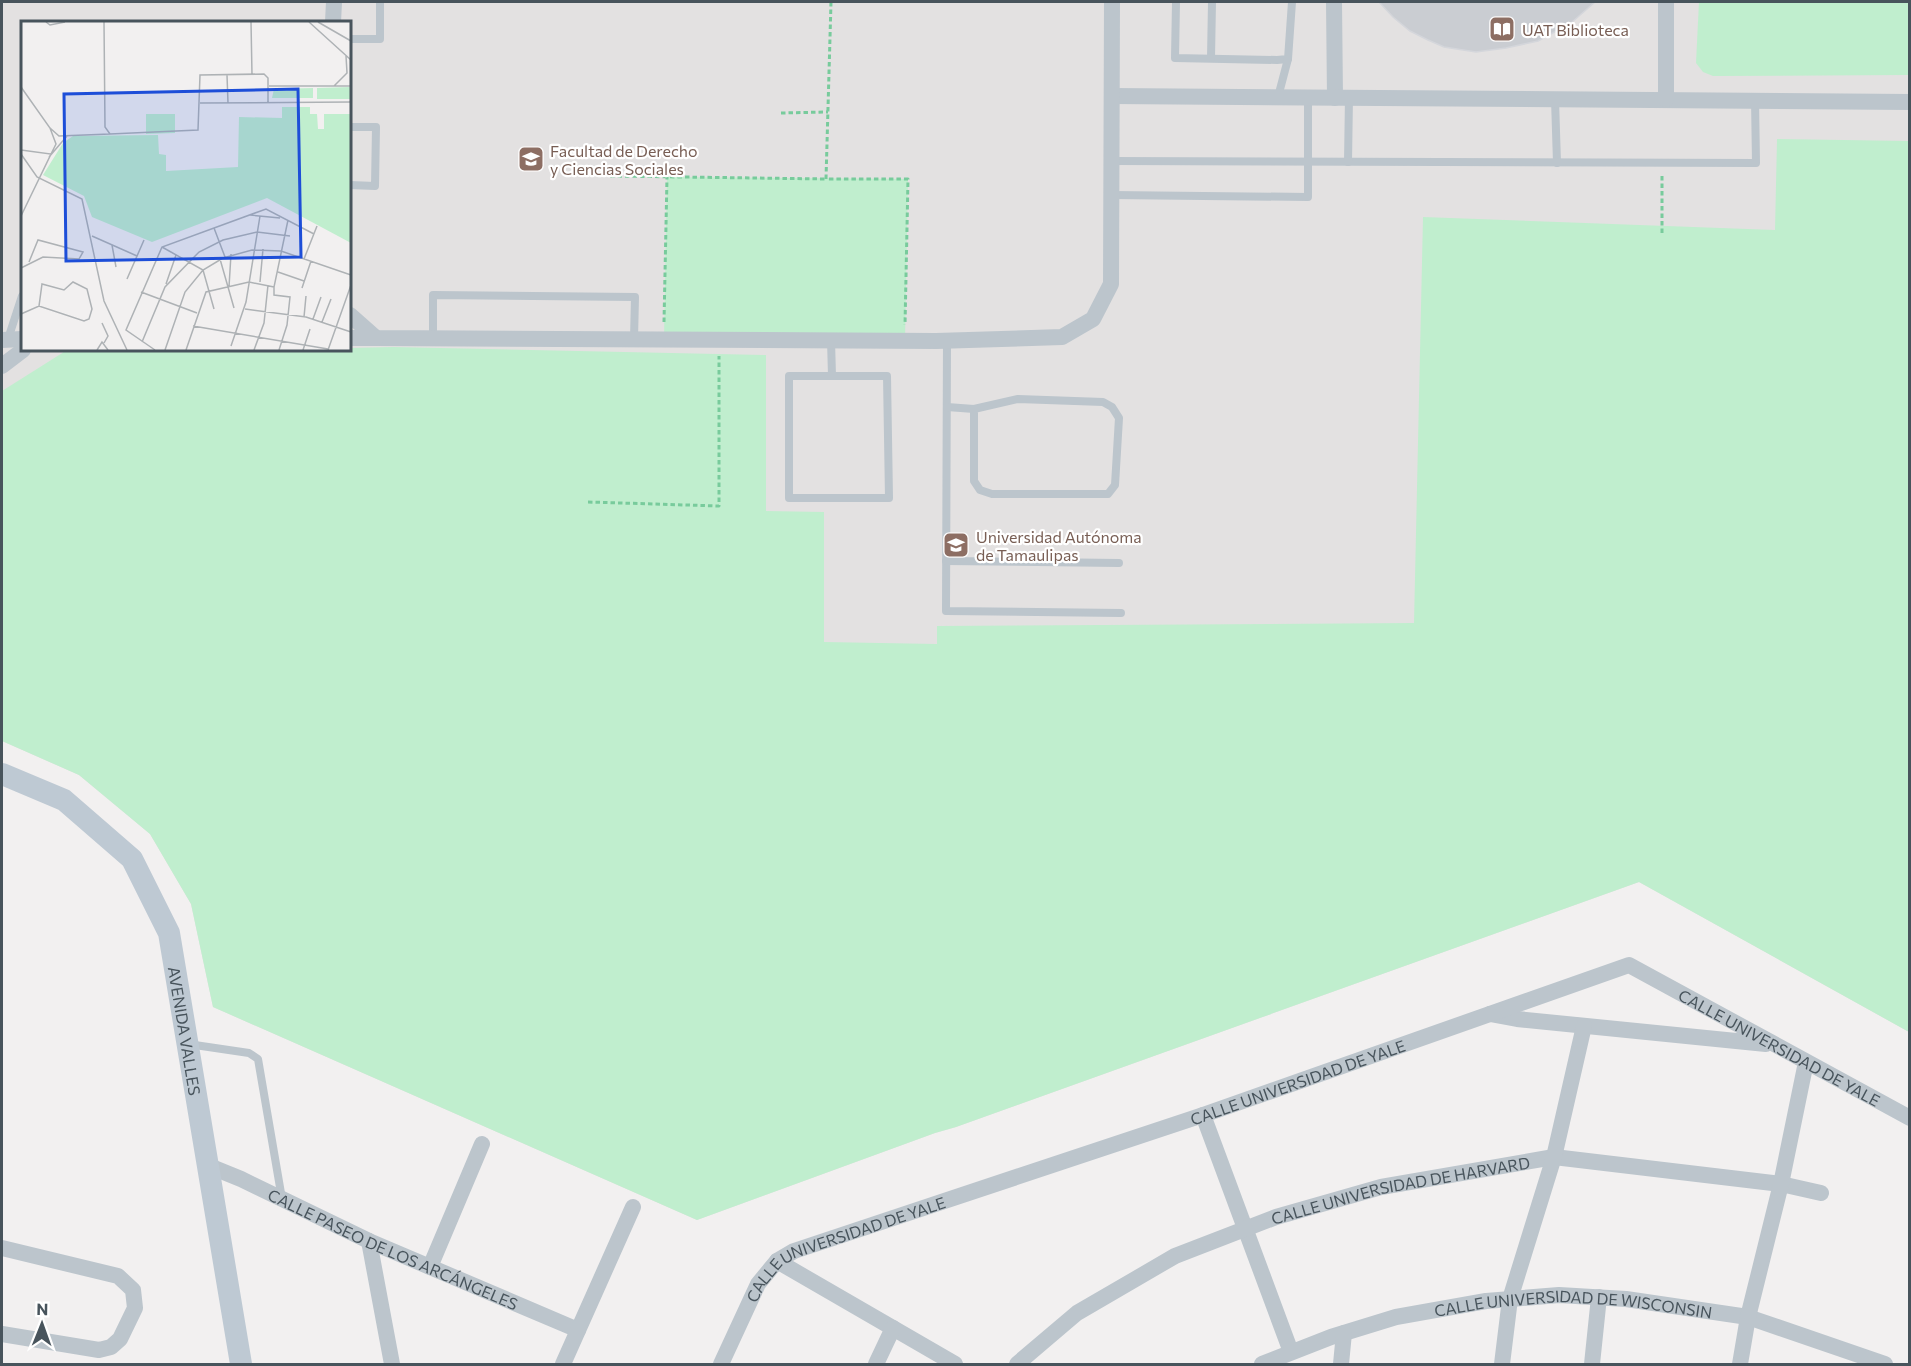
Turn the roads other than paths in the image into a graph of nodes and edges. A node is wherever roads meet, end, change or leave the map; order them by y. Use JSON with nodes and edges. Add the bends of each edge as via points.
{"nodes":[{"id":1,"x":333,"y":2,"type":"edge"},
{"id":2,"x":380,"y":2,"type":"edge"},
{"id":3,"x":1112,"y":2,"type":"edge"},
{"id":4,"x":1176,"y":2,"type":"edge"},
{"id":5,"x":1212,"y":2,"type":"edge"},
{"id":6,"x":1292,"y":2,"type":"edge"},
{"id":7,"x":1334,"y":2,"type":"edge"},
{"id":8,"x":1666,"y":2,"type":"edge"},
{"id":9,"x":333,"y":21,"type":"edge"},
{"id":10,"x":351,"y":39,"type":"edge"},
{"id":11,"x":1211,"y":58,"type":"junction"},
{"id":12,"x":1288,"y":60,"type":"junction"},
{"id":13,"x":1112,"y":96,"type":"junction"},
{"id":14,"x":1278,"y":97,"type":"junction"},
{"id":15,"x":1308,"y":97,"type":"junction"},
{"id":16,"x":1342,"y":98,"type":"junction"},
{"id":17,"x":1555,"y":98,"type":"junction"},
{"id":18,"x":1666,"y":99,"type":"junction"},
{"id":19,"x":1755,"y":99,"type":"junction"},
{"id":20,"x":1910,"y":102,"type":"edge"},
{"id":21,"x":351,"y":127,"type":"edge"},
{"id":22,"x":1111,"y":161,"type":"junction"},
{"id":23,"x":1308,"y":162,"type":"junction"},
{"id":24,"x":1348,"y":162,"type":"junction"},
{"id":25,"x":1557,"y":163,"type":"junction"},
{"id":26,"x":351,"y":185,"type":"edge"},
{"id":27,"x":1111,"y":195,"type":"junction"},
{"id":28,"x":21,"y":300,"type":"edge"},
{"id":29,"x":351,"y":316,"type":"edge"},
{"id":30,"x":351,"y":338,"type":"edge"},
{"id":31,"x":376,"y":338,"type":"junction"},
{"id":32,"x":433,"y":338,"type":"junction"},
{"id":33,"x":11,"y":339,"type":"edge"},
{"id":34,"x":634,"y":339,"type":"junction"},
{"id":35,"x":831,"y":340,"type":"junction"},
{"id":36,"x":947,"y":340,"type":"junction"},
{"id":37,"x":22,"y":351,"type":"edge"},
{"id":38,"x":2,"y":366,"type":"edge"},
{"id":39,"x":832,"y":376,"type":"junction"},
{"id":40,"x":947,"y":407,"type":"junction"},
{"id":41,"x":974,"y":409,"type":"junction"},
{"id":42,"x":946,"y":561,"type":"junction"},
{"id":43,"x":1119,"y":563,"type":"dead end"},
{"id":44,"x":1121,"y":613,"type":"dead end"},
{"id":45,"x":2,"y":774,"type":"edge"},
{"id":46,"x":1489,"y":1014,"type":"junction"},
{"id":47,"x":1584,"y":1026,"type":"junction"},
{"id":48,"x":188,"y":1044,"type":"junction"},
{"id":49,"x":1775,"y":1045,"type":"junction"},
{"id":50,"x":1806,"y":1062,"type":"junction"},
{"id":51,"x":1203,"y":1115,"type":"junction"},
{"id":52,"x":1910,"y":1118,"type":"edge"},
{"id":53,"x":482,"y":1144,"type":"dead end"},
{"id":54,"x":1554,"y":1157,"type":"junction"},
{"id":55,"x":209,"y":1166,"type":"junction"},
{"id":56,"x":1781,"y":1184,"type":"junction"},
{"id":57,"x":1821,"y":1193,"type":"dead end"},
{"id":58,"x":282,"y":1199,"type":"junction"},
{"id":59,"x":633,"y":1207,"type":"dead end"},
{"id":60,"x":1245,"y":1229,"type":"junction"},
{"id":61,"x":369,"y":1241,"type":"junction"},
{"id":62,"x":2,"y":1248,"type":"edge"},
{"id":63,"x":777,"y":1261,"type":"junction"},
{"id":64,"x":430,"y":1267,"type":"junction"},
{"id":65,"x":1599,"y":1298,"type":"junction"},
{"id":66,"x":1509,"y":1299,"type":"junction"},
{"id":67,"x":1748,"y":1317,"type":"junction"},
{"id":68,"x":893,"y":1328,"type":"junction"},
{"id":69,"x":578,"y":1330,"type":"junction"},
{"id":70,"x":1344,"y":1333,"type":"junction"},
{"id":71,"x":2,"y":1334,"type":"edge"},
{"id":72,"x":1291,"y":1352,"type":"junction"},
{"id":73,"x":242,"y":1365,"type":"edge"},
{"id":74,"x":392,"y":1365,"type":"edge"},
{"id":75,"x":563,"y":1365,"type":"edge"},
{"id":76,"x":721,"y":1365,"type":"edge"},
{"id":77,"x":876,"y":1365,"type":"edge"},
{"id":78,"x":955,"y":1365,"type":"edge"},
{"id":79,"x":1017,"y":1365,"type":"edge"},
{"id":80,"x":1263,"y":1365,"type":"edge"},
{"id":81,"x":1341,"y":1365,"type":"edge"},
{"id":82,"x":1502,"y":1365,"type":"edge"},
{"id":83,"x":1592,"y":1365,"type":"edge"},
{"id":84,"x":1740,"y":1365,"type":"edge"},
{"id":85,"x":1886,"y":1365,"type":"edge"}],
"edges":[{"from":1,"to":9,"type":"street"},
{"from":2,"to":10,"type":"lane","via":[[380,39]]},
{"from":3,"to":13,"type":"street"},
{"from":4,"to":11,"type":"lane","via":[[1175,57]]},
{"from":5,"to":11,"type":"lane"},
{"from":6,"to":12,"type":"lane"},
{"from":7,"to":16,"type":"street"},
{"from":8,"to":18,"type":"street"},
{"from":11,"to":12,"type":"lane"},
{"from":12,"to":14,"type":"lane"},
{"from":13,"to":14,"type":"street"},
{"from":13,"to":22,"type":"street"},
{"from":14,"to":15,"type":"street"},
{"from":15,"to":16,"type":"street"},
{"from":15,"to":23,"type":"lane"},
{"from":16,"to":17,"type":"street"},
{"from":16,"to":24,"type":"lane"},
{"from":17,"to":18,"type":"street"},
{"from":17,"to":25,"type":"lane"},
{"from":18,"to":19,"type":"street"},
{"from":19,"to":20,"type":"street"},
{"from":19,"to":25,"type":"lane","via":[[1756,164]]},
{"from":21,"to":26,"type":"lane","via":[[376,127],[375,186]]},
{"from":22,"to":23,"type":"lane"},
{"from":22,"to":27,"type":"street"},
{"from":23,"to":24,"type":"lane"},
{"from":23,"to":27,"type":"lane","via":[[1308,197]]},
{"from":24,"to":25,"type":"lane"},
{"from":27,"to":36,"type":"street","via":[[1111,284],[1094,319],[1062,337]]},
{"from":28,"to":33,"type":"lane"},
{"from":29,"to":31,"type":"street"},
{"from":30,"to":31,"type":"street"},
{"from":31,"to":32,"type":"street"},
{"from":32,"to":34,"type":"street"},
{"from":32,"to":34,"type":"lane","via":[[433,295],[445,295],[635,297]]},
{"from":34,"to":35,"type":"street"},
{"from":35,"to":36,"type":"street"},
{"from":35,"to":39,"type":"lane"},
{"from":36,"to":40,"type":"lane"},
{"from":37,"to":38,"type":"street"},
{"from":39,"to":39,"type":"lane","via":[[789,376],[789,498],[889,498],[888,376]]},
{"from":40,"to":41,"type":"lane"},
{"from":40,"to":42,"type":"lane"},
{"from":41,"to":41,"type":"lane","via":[[1018,399],[1103,402],[1119,418],[1115,485],[1108,494],[992,494],[980,490],[974,481]]},
{"from":42,"to":43,"type":"lane"},
{"from":42,"to":44,"type":"lane","via":[[946,611]]},
{"from":45,"to":48,"type":"main road","name":"AVENIDA VALLES","via":[[64,800],[132,860],[169,933]]},
{"from":46,"to":47,"type":"street"},
{"from":46,"to":49,"type":"street","name":"CALLE UNIVERSIDAD DE YALE","via":[[1629,965]]},
{"from":46,"to":51,"type":"street","name":"CALLE UNIVERSIDAD DE YALE"},
{"from":47,"to":49,"type":"street"},
{"from":47,"to":54,"type":"street"},
{"from":48,"to":55,"type":"main road","name":"AVENIDA VALLES"},
{"from":48,"to":58,"type":"lane","via":[[249,1053],[258,1059]]},
{"from":49,"to":50,"type":"street","name":"CALLE UNIVERSIDAD DE YALE"},
{"from":50,"to":52,"type":"street","name":"CALLE UNIVERSIDAD DE YALE"},
{"from":50,"to":56,"type":"street"},
{"from":51,"to":60,"type":"street"},
{"from":51,"to":63,"type":"street","name":"CALLE UNIVERSIDAD DE YALE","via":[[794,1251]]},
{"from":53,"to":64,"type":"street"},
{"from":54,"to":56,"type":"street","name":"CALLE UNIVERSIDAD DE HARVARD"},
{"from":54,"to":60,"type":"street","name":"CALLE UNIVERSIDAD DE HARVARD","via":[[1381,1187]]},
{"from":54,"to":66,"type":"street"},
{"from":55,"to":58,"type":"street","name":"CALLE PASEO DE LOS ARCÁNGELES"},
{"from":55,"to":73,"type":"main road","name":"AVENIDA VALLES"},
{"from":56,"to":57,"type":"street","name":"CALLE UNIVERSIDAD DE HARVARD"},
{"from":56,"to":67,"type":"street"},
{"from":58,"to":61,"type":"street","name":"CALLE PASEO DE LOS ARCÁNGELES"},
{"from":59,"to":69,"type":"street"},
{"from":60,"to":72,"type":"street"},
{"from":60,"to":79,"type":"street","name":"CALLE UNIVERSIDAD DE HARVARD","via":[[1175,1256],[1077,1313]]},
{"from":61,"to":64,"type":"street","name":"CALLE PASEO DE LOS ARCÁNGELES"},
{"from":61,"to":74,"type":"street"},
{"from":62,"to":71,"type":"street","via":[[118,1276],[134,1290],[135,1308],[120,1339],[99,1350]]},
{"from":63,"to":68,"type":"street"},
{"from":63,"to":76,"type":"street","name":"CALLE UNIVERSIDAD DE YALE","via":[[758,1284]]},
{"from":64,"to":69,"type":"street","name":"CALLE PASEO DE LOS ARCÁNGELES"},
{"from":65,"to":66,"type":"street","name":"CALLE UNIVERSIDAD DE WISCONSIN","via":[[1559,1295]]},
{"from":65,"to":67,"type":"street","name":"CALLE UNIVERSIDAD DE WISCONSIN"},
{"from":65,"to":83,"type":"street"},
{"from":66,"to":70,"type":"street","name":"CALLE UNIVERSIDAD DE WISCONSIN","via":[[1396,1317]]},
{"from":66,"to":82,"type":"street"},
{"from":67,"to":84,"type":"street"},
{"from":67,"to":85,"type":"street","name":"CALLE UNIVERSIDAD DE WISCONSIN"},
{"from":68,"to":77,"type":"street"},
{"from":68,"to":78,"type":"street"},
{"from":69,"to":75,"type":"street"},
{"from":70,"to":72,"type":"street","name":"CALLE UNIVERSIDAD DE WISCONSIN"},
{"from":70,"to":81,"type":"street"},
{"from":72,"to":80,"type":"street","name":"CALLE UNIVERSIDAD DE WISCONSIN"}]}
